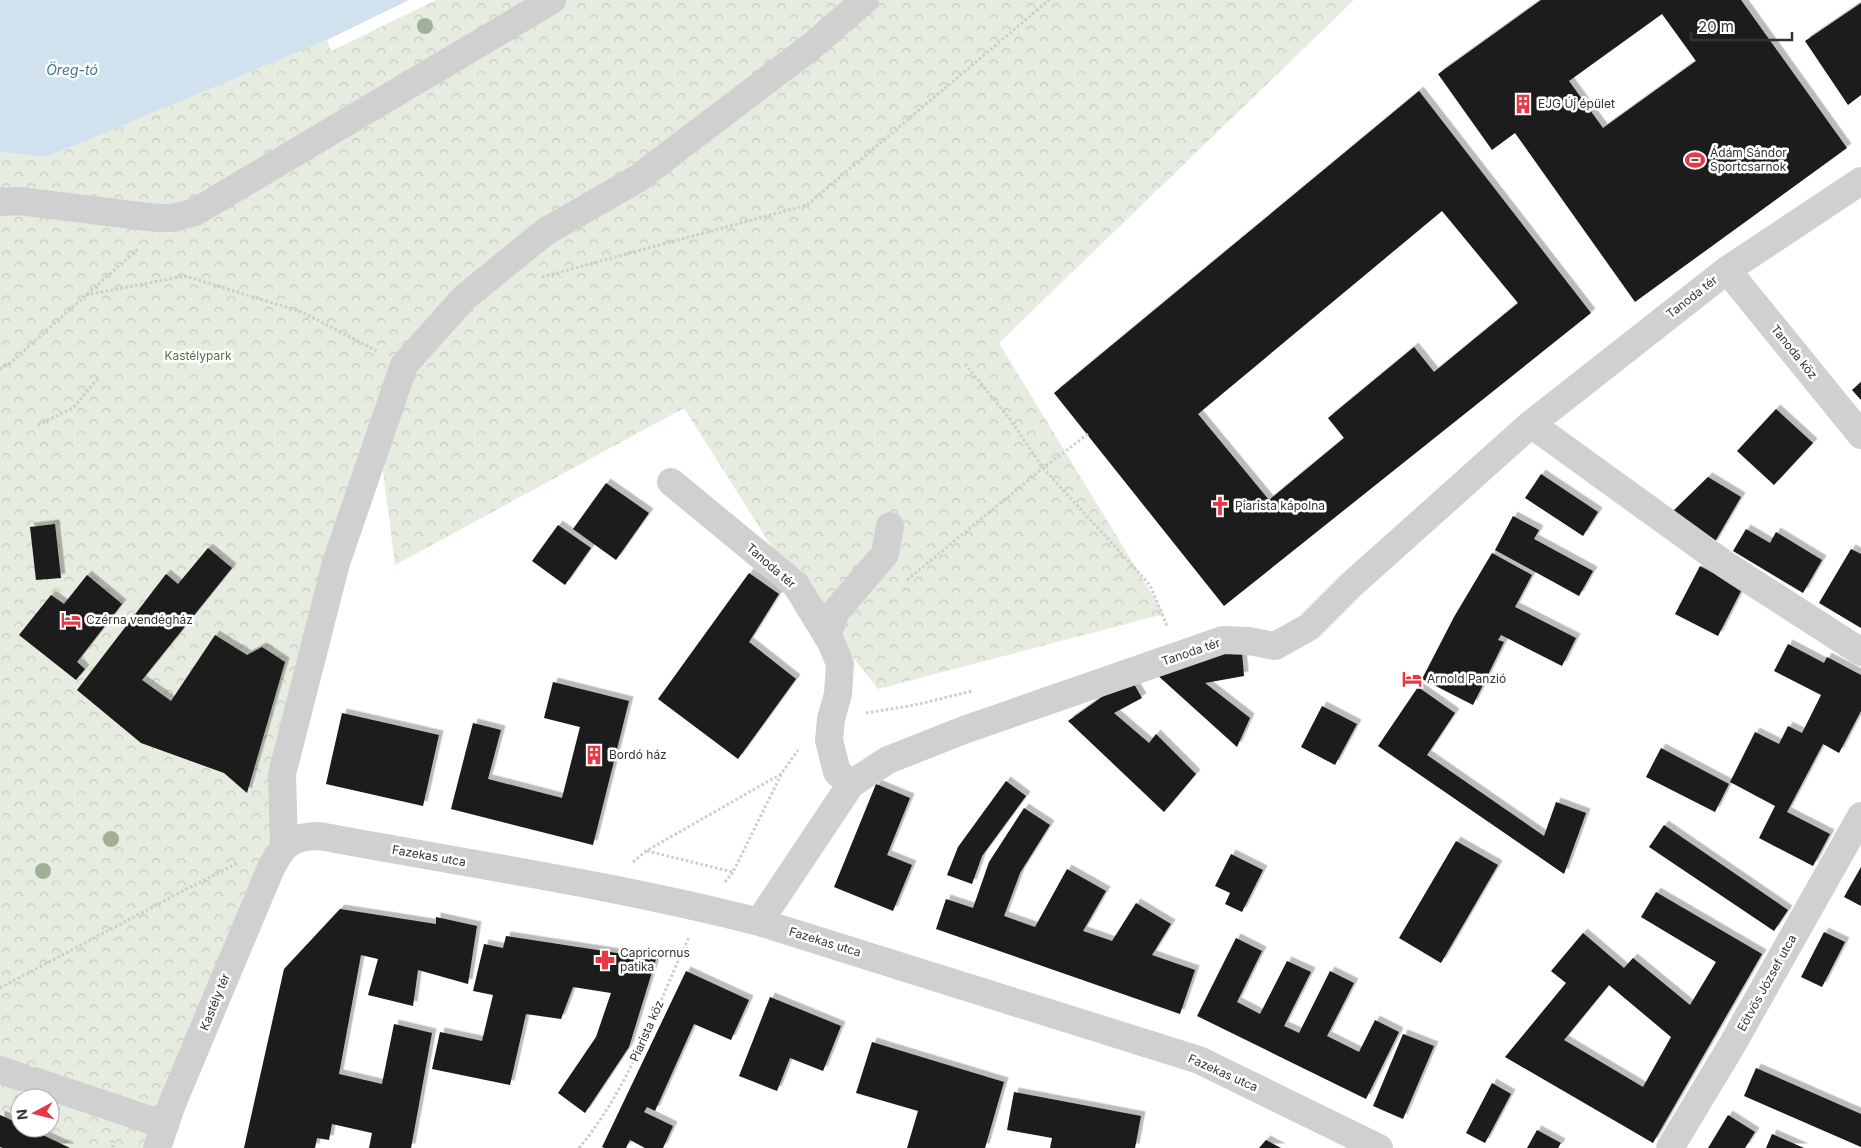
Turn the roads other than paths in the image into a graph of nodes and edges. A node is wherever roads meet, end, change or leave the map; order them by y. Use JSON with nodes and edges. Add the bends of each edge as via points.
{"nodes":[{"id":1,"x":552,"y":0,"type":"edge"},
{"id":2,"x":865,"y":0,"type":"edge"},
{"id":3,"x":1861,"y":181,"type":"edge"},
{"id":4,"x":0,"y":202,"type":"edge"},
{"id":5,"x":1727,"y":270,"type":"junction"},
{"id":6,"x":1531,"y":424,"type":"junction"},
{"id":7,"x":1861,"y":435,"type":"edge"},
{"id":8,"x":671,"y":482,"type":"dead end"},
{"id":9,"x":890,"y":526,"type":"dead end"},
{"id":10,"x":827,"y":636,"type":"junction"},
{"id":11,"x":1861,"y":652,"type":"edge"},
{"id":12,"x":851,"y":784,"type":"junction"},
{"id":13,"x":1861,"y":816,"type":"edge"},
{"id":14,"x":273,"y":865,"type":"junction"},
{"id":15,"x":759,"y":922,"type":"junction"},
{"id":16,"x":18,"y":1076,"type":"edge"},
{"id":17,"x":161,"y":1136,"type":"edge"},
{"id":18,"x":1379,"y":1148,"type":"edge"},
{"id":19,"x":1670,"y":1148,"type":"edge"}],
"edges":[{"from":1,"to":4,"type":"street","via":[[200,210],[173,218],[156,218],[20,201]]},
{"from":2,"to":14,"type":"street","via":[[812,46],[638,179],[545,232],[465,297],[404,364],[336,563],[282,774]]},
{"from":3,"to":5,"type":"street","name":"Tanoda tér"},
{"from":5,"to":6,"type":"street","name":"Tanoda tér"},
{"from":5,"to":7,"type":"street","name":"Tanoda köz"},
{"from":6,"to":11,"type":"street","via":[[1726,565]]},
{"from":6,"to":12,"type":"street","name":"Tanoda tér","via":[[1351,585],[1309,627],[1275,646],[1223,640],[956,733],[888,760]]},
{"from":8,"to":10,"type":"street","name":"Tanoda tér","via":[[796,585]]},
{"from":9,"to":10,"type":"street","via":[[885,554],[836,611]]},
{"from":10,"to":12,"type":"street","name":"Tanoda tér","via":[[840,664],[829,740],[837,772]]},
{"from":12,"to":15,"type":"street","name":"Tanoda tér"},
{"from":13,"to":19,"type":"street","name":"Eötvös József utca"},
{"from":14,"to":15,"type":"street","name":"Fazekas utca","via":[[304,836],[319,836],[703,907]]},
{"from":14,"to":17,"type":"street","name":"Kastély tér"},
{"from":15,"to":18,"type":"street","name":"Fazekas utca","via":[[1200,1060]]},
{"from":16,"to":17,"type":"street"}]}
